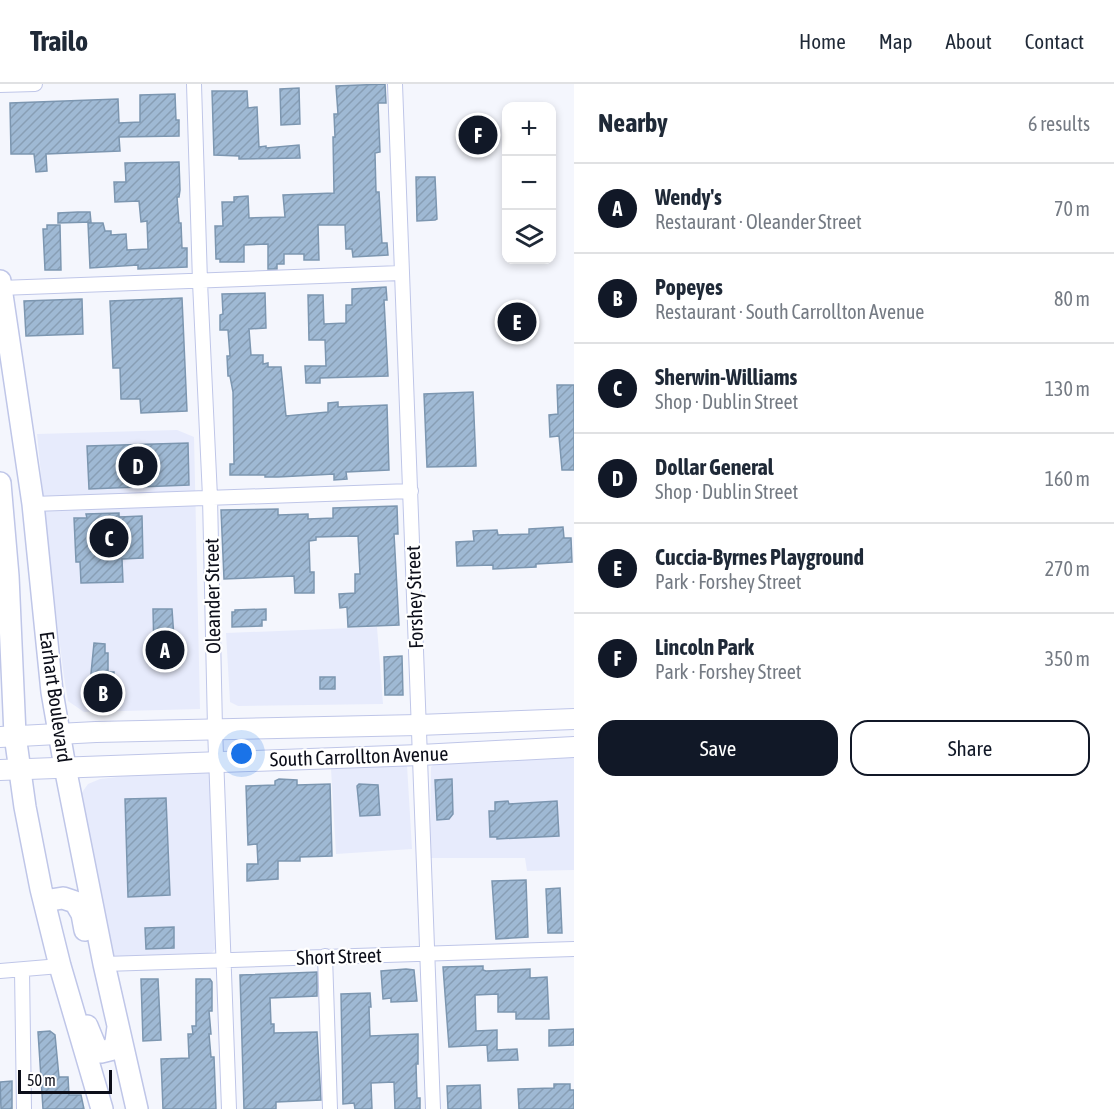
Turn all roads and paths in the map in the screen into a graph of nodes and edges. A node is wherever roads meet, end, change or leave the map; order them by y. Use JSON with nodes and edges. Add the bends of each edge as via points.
{"nodes":[{"id":1,"x":36,"y":84,"type":"edge"},
{"id":2,"x":194,"y":84,"type":"edge"},
{"id":3,"x":395,"y":84,"type":"edge"},
{"id":4,"x":0,"y":85,"type":"edge"},
{"id":5,"x":401,"y":273,"type":"junction"},
{"id":6,"x":200,"y":282,"type":"junction"},
{"id":7,"x":0,"y":286,"type":"edge"},
{"id":8,"x":0,"y":483,"type":"edge"},
{"id":9,"x":411,"y":491,"type":"junction"},
{"id":10,"x":210,"y":497,"type":"junction"},
{"id":11,"x":33,"y":504,"type":"junction"},
{"id":12,"x":1,"y":506,"type":"edge"},
{"id":13,"x":574,"y":719,"type":"edge"},
{"id":14,"x":418,"y":725,"type":"junction"},
{"id":15,"x":215,"y":728,"type":"junction"},
{"id":16,"x":60,"y":733,"type":"junction"},
{"id":17,"x":7,"y":736,"type":"edge"},
{"id":18,"x":574,"y":747,"type":"edge"},
{"id":19,"x":420,"y":755,"type":"junction"},
{"id":20,"x":216,"y":761,"type":"junction"},
{"id":21,"x":64,"y":768,"type":"junction"},
{"id":22,"x":10,"y":769,"type":"edge"},
{"id":23,"x":44,"y":901,"type":"junction"},
{"id":24,"x":574,"y":949,"type":"edge"},
{"id":25,"x":426,"y":954,"type":"junction"},
{"id":26,"x":325,"y":956,"type":"junction"},
{"id":27,"x":225,"y":960,"type":"junction"},
{"id":28,"x":104,"y":964,"type":"junction"},
{"id":29,"x":22,"y":970,"type":"junction"},
{"id":30,"x":0,"y":971,"type":"edge"},
{"id":31,"x":63,"y":976,"type":"junction"},
{"id":32,"x":118,"y":1026,"type":"junction"},
{"id":33,"x":24,"y":1109,"type":"edge"},
{"id":34,"x":102,"y":1109,"type":"edge"},
{"id":35,"x":137,"y":1109,"type":"edge"},
{"id":36,"x":229,"y":1109,"type":"edge"},
{"id":37,"x":330,"y":1109,"type":"edge"},
{"id":38,"x":433,"y":1109,"type":"edge"}],
"edges":[{"from":1,"to":4,"type":"street"},
{"from":2,"to":6,"type":"street","name":"Oleander Street"},
{"from":3,"to":5,"type":"street","name":"Forshey Street"},
{"from":5,"to":6,"type":"street"},
{"from":5,"to":9,"type":"street","name":"Forshey Street"},
{"from":6,"to":7,"type":"street"},
{"from":6,"to":10,"type":"street","name":"Oleander Street"},
{"from":7,"to":11,"type":"main road","name":"Earhart Boulevard"},
{"from":8,"to":12,"type":"main road","name":"Earhart Boulevard"},
{"from":9,"to":10,"type":"street"},
{"from":9,"to":14,"type":"street","name":"Forshey Street"},
{"from":10,"to":11,"type":"street"},
{"from":10,"to":15,"type":"street","name":"Oleander Street"},
{"from":11,"to":16,"type":"main road","name":"Earhart Boulevard","via":[[52,692]]},
{"from":12,"to":17,"type":"main road","name":"Earhart Boulevard","via":[[8,576]]},
{"from":13,"to":14,"type":"main road","name":"South Carrollton Avenue"},
{"from":14,"to":15,"type":"main road","name":"South Carrollton Avenue"},
{"from":14,"to":19,"type":"street","name":"Forshey Street"},
{"from":15,"to":16,"type":"main road","name":"South Carrollton Avenue"},
{"from":15,"to":20,"type":"street","name":"Oleander Street"},
{"from":16,"to":17,"type":"main road","name":"South Carrollton Avenue"},
{"from":16,"to":21,"type":"main road","name":"Earhart Boulevard"},
{"from":17,"to":22,"type":"main road","name":"Earhart Boulevard"},
{"from":18,"to":19,"type":"main road","name":"South Carrollton Avenue"},
{"from":19,"to":20,"type":"main road","name":"South Carrollton Avenue"},
{"from":19,"to":25,"type":"street","name":"Forshey Street"},
{"from":20,"to":21,"type":"main road","name":"South Carrollton Avenue"},
{"from":20,"to":27,"type":"street","name":"Oleander Street"},
{"from":21,"to":22,"type":"main road","name":"South Carrollton Avenue"},
{"from":21,"to":28,"type":"main road","name":"Earhart Boulevard"},
{"from":22,"to":23,"type":"main road","name":"Earhart Boulevard","via":[[25,807]]},
{"from":23,"to":28,"type":"main road","via":[[63,898],[75,902],[87,938]]},
{"from":23,"to":31,"type":"main road","name":"Earhart Boulevard"},
{"from":24,"to":25,"type":"street","name":"Short Street"},
{"from":25,"to":26,"type":"street","name":"Short Street"},
{"from":25,"to":38,"type":"street","name":"Forshey Street"},
{"from":26,"to":27,"type":"street","name":"Short Street"},
{"from":26,"to":37,"type":"street"},
{"from":27,"to":28,"type":"street","name":"Short Street"},
{"from":27,"to":36,"type":"street","name":"Oleander Street"},
{"from":28,"to":32,"type":"main road","name":"Earhart Boulevard"},
{"from":29,"to":30,"type":"street"},
{"from":29,"to":31,"type":"street"},
{"from":29,"to":33,"type":"street"},
{"from":31,"to":32,"type":"main road","via":[[96,1048],[101,1052],[113,1049]]},
{"from":31,"to":34,"type":"main road","name":"Earhart Boulevard"},
{"from":32,"to":35,"type":"main road","name":"Earhart Boulevard"}]}
